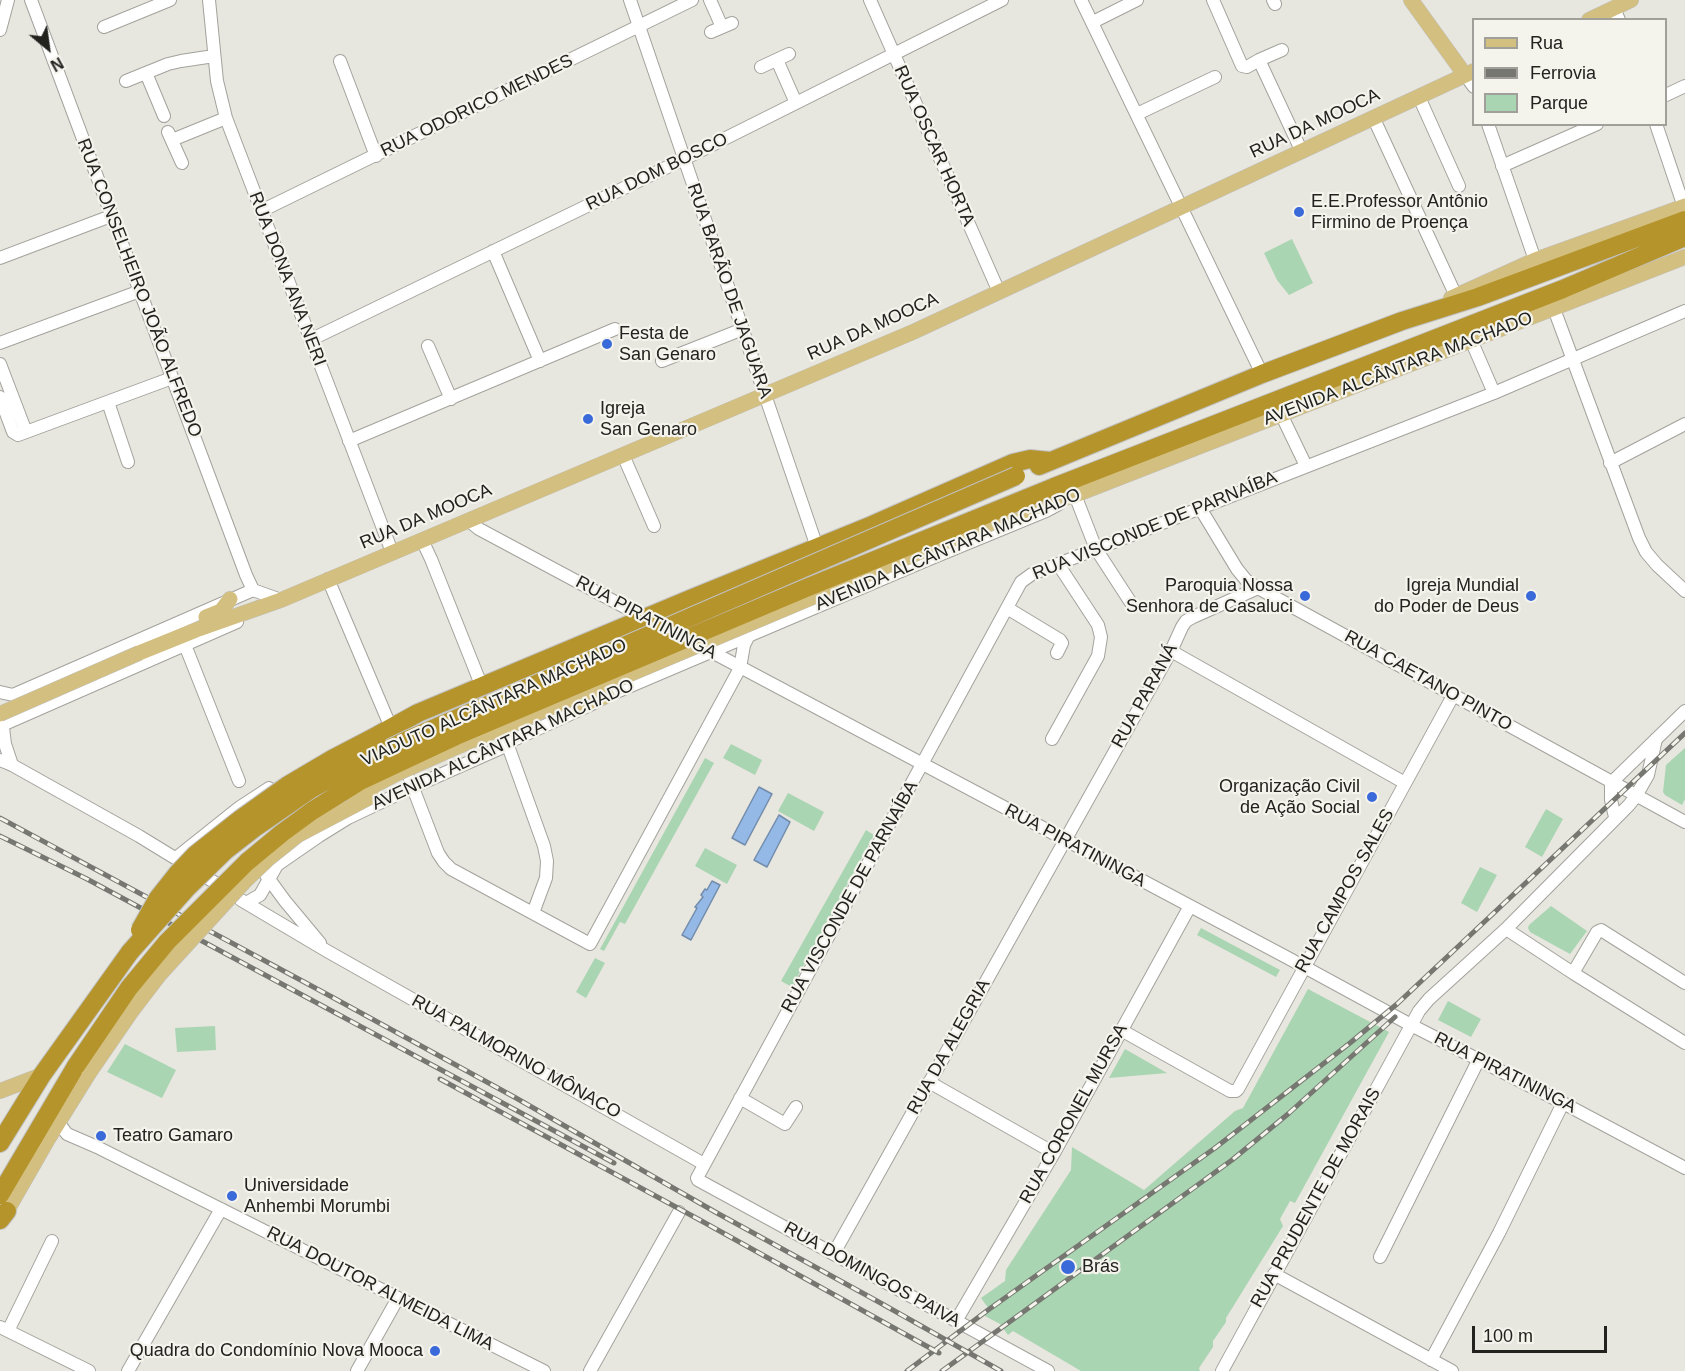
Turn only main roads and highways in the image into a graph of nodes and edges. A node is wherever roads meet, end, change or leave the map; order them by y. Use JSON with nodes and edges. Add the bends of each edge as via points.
{"nodes":[{"id":1,"x":1411,"y":0,"type":"edge"},
{"id":2,"x":1631,"y":0,"type":"edge"},
{"id":3,"x":1614,"y":8,"type":"edge"},
{"id":4,"x":1593,"y":18,"type":"edge"},
{"id":5,"x":1471,"y":78,"type":"edge"},
{"id":6,"x":1684,"y":211,"type":"edge"},
{"id":7,"x":1676,"y":240,"type":"edge"},
{"id":8,"x":1685,"y":257,"type":"edge"},
{"id":9,"x":1402,"y":321,"type":"junction"},
{"id":10,"x":1119,"y":433,"type":"junction"},
{"id":11,"x":1050,"y":461,"type":"junction"},
{"id":12,"x":1100,"y":469,"type":"junction"},
{"id":13,"x":1016,"y":476,"type":"joint"},
{"id":14,"x":1054,"y":488,"type":"joint"},
{"id":15,"x":1073,"y":496,"type":"joint"},
{"id":16,"x":235,"y":597,"type":"road end"},
{"id":17,"x":143,"y":651,"type":"junction"},
{"id":18,"x":607,"y":696,"type":"road end"},
{"id":19,"x":1,"y":719,"type":"edge"},
{"id":20,"x":298,"y":835,"type":"junction"},
{"id":21,"x":130,"y":952,"type":"junction"},
{"id":22,"x":83,"y":1070,"type":"junction"},
{"id":23,"x":42,"y":1075,"type":"junction"},
{"id":24,"x":2,"y":1090,"type":"edge"},
{"id":25,"x":0,"y":1143,"type":"edge"},
{"id":26,"x":2,"y":1213,"type":"edge"}],
"edges":[{"from":1,"to":5,"type":"main road"},
{"from":2,"to":3,"type":"main road"},
{"from":3,"to":4,"type":"main road"},
{"from":5,"to":17,"type":"main road","name":"RUA DA MOOCA","via":[[1419,97],[913,332],[281,600]]},
{"from":6,"to":7,"type":"highway"},
{"from":6,"to":9,"type":"main road","name":"AVENIDA ALCÂNTARA MACHADO","via":[[1535,260]]},
{"from":7,"to":9,"type":"highway","name":"AVENIDA ALCÂNTARA MACHADO"},
{"from":7,"to":12,"type":"highway","name":"AVENIDA ALCÂNTARA MACHADO","via":[[1563,290]]},
{"from":8,"to":15,"type":"main road","name":"AVENIDA ALCÂNTARA MACHADO"},
{"from":9,"to":10,"type":"highway","name":"AVENIDA ALCÂNTARA MACHADO"},
{"from":10,"to":11,"type":"highway","name":"AVENIDA ALCÂNTARA MACHADO"},
{"from":10,"to":12,"type":"highway"},
{"from":11,"to":13,"type":"highway","name":"AVENIDA ALCÂNTARA MACHADO"},
{"from":11,"to":21,"type":"highway","bridge":true,"via":[[1030,459],[1013,463],[383,729],[288,785],[196,855],[158,898]]},
{"from":12,"to":14,"type":"highway","name":"AVENIDA ALCÂNTARA MACHADO"},
{"from":13,"to":21,"type":"highway","name":"VIADUTO ALCÂNTARA MACHADO","bridge":true,"via":[[353,766],[311,789],[225,851]]},
{"from":14,"to":22,"type":"highway","name":"VIADUTO ALCÂNTARA MACHADO","bridge":true,"via":[[806,588],[456,736],[360,781],[312,811],[247,862],[167,942],[129,988]]},
{"from":15,"to":20,"type":"main road","name":"VIADUTO ALCÂNTARA MACHADO","bridge":true,"via":[[1002,519],[406,770],[354,795]]},
{"from":16,"to":17,"type":"main road","via":[[221,611],[154,641]]},
{"from":17,"to":19,"type":"main road","bridge":true},
{"from":18,"to":20,"type":"main road","bridge":true,"via":[[432,767]]},
{"from":20,"to":22,"type":"main road","name":"VIADUTO ALCÂNTARA MACHADO","bridge":true,"via":[[244,880],[160,974]]},
{"from":21,"to":23,"type":"highway","name":"VIADUTO ALCÂNTARA MACHADO"},
{"from":22,"to":26,"type":"highway"},
{"from":22,"to":26,"type":"main road","via":[[58,1122]]},
{"from":23,"to":24,"type":"main road"},
{"from":23,"to":25,"type":"highway"}]}
